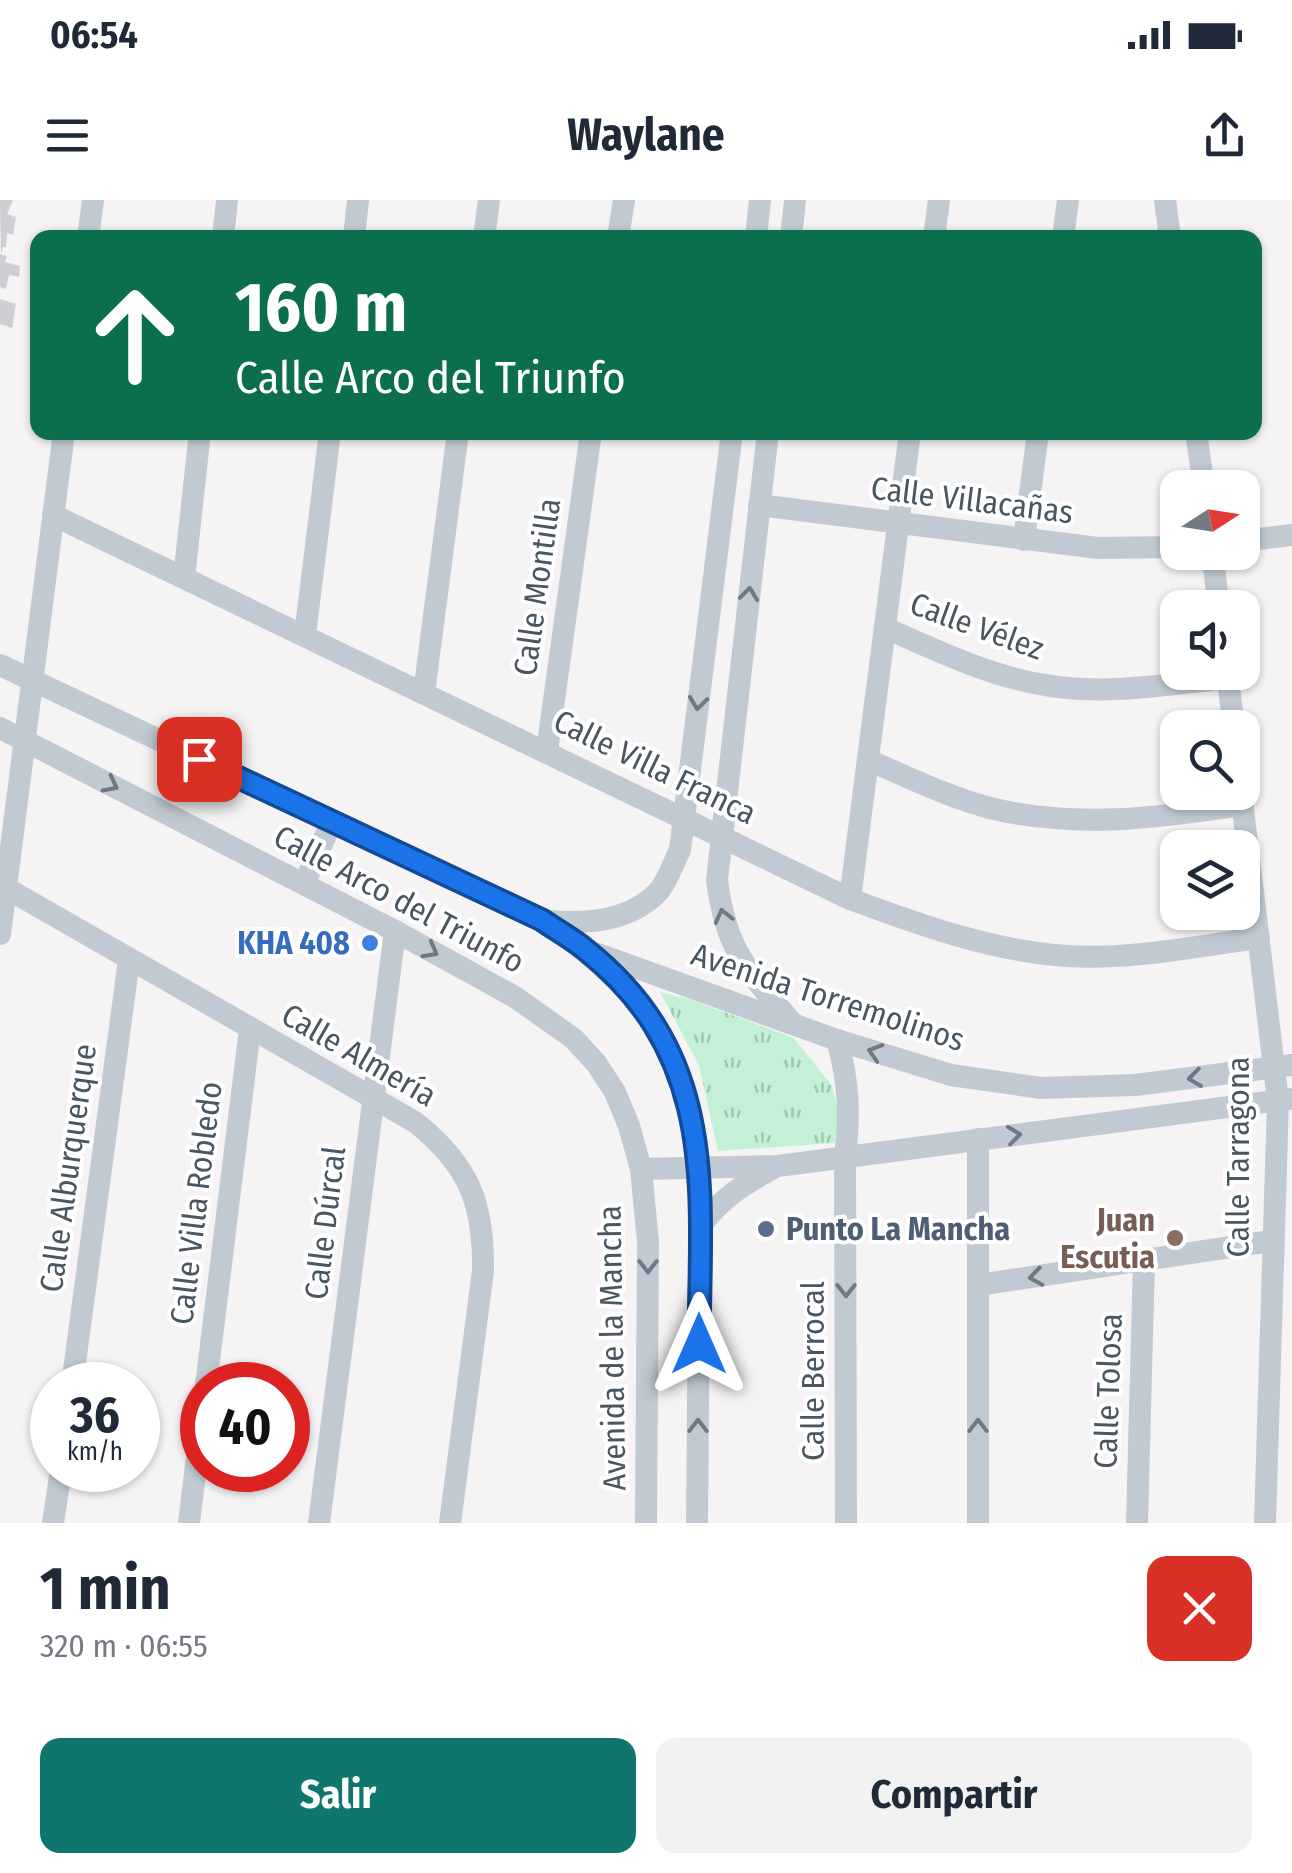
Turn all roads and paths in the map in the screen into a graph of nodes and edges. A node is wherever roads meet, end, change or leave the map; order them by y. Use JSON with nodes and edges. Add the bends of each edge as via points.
{"nodes":[{"id":1,"x":93,"y":200,"type":"edge"},
{"id":2,"x":228,"y":200,"type":"edge"},
{"id":3,"x":358,"y":200,"type":"edge"},
{"id":4,"x":489,"y":200,"type":"edge"},
{"id":5,"x":624,"y":200,"type":"edge"},
{"id":6,"x":760,"y":200,"type":"edge"},
{"id":7,"x":795,"y":200,"type":"edge"},
{"id":8,"x":939,"y":200,"type":"edge"},
{"id":9,"x":1068,"y":200,"type":"edge"},
{"id":10,"x":1165,"y":200,"type":"edge"},
{"id":11,"x":89,"y":230,"type":"edge"},
{"id":12,"x":224,"y":230,"type":"edge"},
{"id":13,"x":355,"y":230,"type":"edge"},
{"id":14,"x":485,"y":230,"type":"edge"},
{"id":15,"x":619,"y":230,"type":"edge"},
{"id":16,"x":757,"y":230,"type":"edge"},
{"id":17,"x":792,"y":230,"type":"edge"},
{"id":18,"x":935,"y":230,"type":"edge"},
{"id":19,"x":1064,"y":230,"type":"edge"},
{"id":20,"x":1169,"y":230,"type":"edge"},
{"id":21,"x":63,"y":440,"type":"edge"},
{"id":22,"x":199,"y":440,"type":"edge"},
{"id":23,"x":329,"y":440,"type":"edge"},
{"id":24,"x":457,"y":440,"type":"edge"},
{"id":25,"x":590,"y":440,"type":"edge"},
{"id":26,"x":731,"y":440,"type":"edge"},
{"id":27,"x":767,"y":440,"type":"edge"},
{"id":28,"x":909,"y":440,"type":"edge"},
{"id":29,"x":1037,"y":440,"type":"edge"},
{"id":30,"x":1197,"y":440,"type":"edge"},
{"id":31,"x":1201,"y":470,"type":"edge"},
{"id":32,"x":760,"y":505,"type":"junction"},
{"id":33,"x":53,"y":515,"type":"junction"},
{"id":34,"x":898,"y":522,"type":"junction"},
{"id":35,"x":1292,"y":534,"type":"edge"},
{"id":36,"x":1260,"y":538,"type":"edge"},
{"id":37,"x":1024,"y":540,"type":"junction"},
{"id":38,"x":1160,"y":547,"type":"edge"},
{"id":39,"x":184,"y":578,"type":"junction"},
{"id":40,"x":885,"y":628,"type":"junction"},
{"id":41,"x":305,"y":636,"type":"junction"},
{"id":42,"x":0,"y":666,"type":"edge"},
{"id":43,"x":32,"y":680,"type":"junction"},
{"id":44,"x":1160,"y":685,"type":"edge"},
{"id":45,"x":424,"y":692,"type":"junction"},
{"id":46,"x":0,"y":728,"type":"edge"},
{"id":47,"x":24,"y":740,"type":"junction"},
{"id":48,"x":547,"y":751,"type":"junction"},
{"id":49,"x":868,"y":760,"type":"junction"},
{"id":50,"x":1196,"y":810,"type":"edge"},
{"id":51,"x":1243,"y":810,"type":"edge"},
{"id":52,"x":684,"y":817,"type":"junction"},
{"id":53,"x":332,"y":821,"type":"junction"},
{"id":54,"x":720,"y":835,"type":"junction"},
{"id":55,"x":304,"y":884,"type":"junction"},
{"id":56,"x":6,"y":888,"type":"junction"},
{"id":57,"x":850,"y":899,"type":"junction"},
{"id":58,"x":542,"y":920,"type":"junction"},
{"id":59,"x":395,"y":932,"type":"junction"},
{"id":60,"x":0,"y":934,"type":"edge"},
{"id":61,"x":1259,"y":938,"type":"junction"},
{"id":62,"x":586,"y":950,"type":"junction"},
{"id":63,"x":129,"y":960,"type":"junction"},
{"id":64,"x":795,"y":1026,"type":"junction"},
{"id":65,"x":250,"y":1029,"type":"junction"},
{"id":66,"x":837,"y":1040,"type":"junction"},
{"id":67,"x":596,"y":1063,"type":"joint"},
{"id":68,"x":1283,"y":1066,"type":"edge"},
{"id":69,"x":374,"y":1098,"type":"junction"},
{"id":70,"x":1285,"y":1100,"type":"edge"},
{"id":71,"x":978,"y":1139,"type":"junction"},
{"id":72,"x":846,"y":1157,"type":"junction"},
{"id":73,"x":778,"y":1166,"type":"junction"},
{"id":74,"x":700,"y":1168,"type":"junction"},
{"id":75,"x":641,"y":1169,"type":"junction"},
{"id":76,"x":700,"y":1228,"type":"junction"},
{"id":77,"x":1271,"y":1241,"type":"junction"},
{"id":78,"x":1144,"y":1260,"type":"junction"},
{"id":79,"x":978,"y":1285,"type":"junction"},
{"id":80,"x":75,"y":1362,"type":"edge"},
{"id":81,"x":209,"y":1362,"type":"edge"},
{"id":82,"x":58,"y":1492,"type":"edge"},
{"id":83,"x":193,"y":1492,"type":"edge"},
{"id":84,"x":54,"y":1523,"type":"edge"},
{"id":85,"x":189,"y":1523,"type":"edge"},
{"id":86,"x":319,"y":1523,"type":"edge"},
{"id":87,"x":450,"y":1523,"type":"edge"},
{"id":88,"x":646,"y":1523,"type":"edge"},
{"id":89,"x":698,"y":1523,"type":"edge"},
{"id":90,"x":846,"y":1523,"type":"edge"},
{"id":91,"x":978,"y":1523,"type":"edge"},
{"id":92,"x":1137,"y":1523,"type":"edge"},
{"id":93,"x":1265,"y":1523,"type":"edge"}],
"edges":[{"from":1,"to":11,"type":"street"},
{"from":2,"to":12,"type":"street"},
{"from":3,"to":13,"type":"street"},
{"from":4,"to":14,"type":"street"},
{"from":5,"to":15,"type":"street"},
{"from":6,"to":16,"type":"street"},
{"from":7,"to":17,"type":"street"},
{"from":8,"to":18,"type":"street"},
{"from":9,"to":19,"type":"street"},
{"from":10,"to":20,"type":"street"},
{"from":21,"to":33,"type":"street"},
{"from":22,"to":39,"type":"street"},
{"from":23,"to":41,"type":"street"},
{"from":24,"to":45,"type":"street"},
{"from":25,"to":48,"type":"street","name":"Calle Montilla"},
{"from":26,"to":52,"type":"street","one_way":true},
{"from":27,"to":32,"type":"street"},
{"from":28,"to":34,"type":"street"},
{"from":29,"to":37,"type":"street"},
{"from":30,"to":31,"type":"street"},
{"from":32,"to":34,"type":"street","name":"Calle Villacañas"},
{"from":54,"to":32,"type":"street","one_way":true},
{"from":33,"to":39,"type":"street","name":"Calle Villa Franca"},
{"from":33,"to":43,"type":"street"},
{"from":34,"to":37,"type":"street","name":"Calle Villacañas"},
{"from":34,"to":40,"type":"street"},
{"from":35,"to":36,"type":"street"},
{"from":37,"to":38,"type":"street","name":"Calle Villacañas"},
{"from":39,"to":41,"type":"street","name":"Calle Villa Franca"},
{"from":40,"to":44,"type":"street","name":"Calle Vélez","via":[[962,661],[1051,686]]},
{"from":40,"to":49,"type":"street"},
{"from":41,"to":45,"type":"street","name":"Calle Villa Franca"},
{"from":42,"to":43,"type":"street","name":"Calle Arco del Triunfo"},
{"from":43,"to":47,"type":"street"},
{"from":43,"to":53,"type":"street","name":"Calle Arco del Triunfo"},
{"from":45,"to":48,"type":"street","name":"Calle Villa Franca"},
{"from":46,"to":47,"type":"street","name":"Calle Arco del Triunfo"},
{"from":47,"to":55,"type":"street","name":"Calle Arco del Triunfo","one_way":true},
{"from":47,"to":56,"type":"street"},
{"from":48,"to":52,"type":"street","name":"Calle Villa Franca"},
{"from":49,"to":50,"type":"street","via":[[988,807],[1040,818],[1162,818]]},
{"from":49,"to":57,"type":"street"},
{"from":51,"to":61,"type":"street","name":"Calle Tarragona"},
{"from":52,"to":54,"type":"street","name":"Calle Villa Franca"},
{"from":52,"to":58,"type":"street","via":[[680,850],[659,890],[630,912],[598,921]]},
{"from":53,"to":55,"type":"street"},
{"from":53,"to":58,"type":"street","name":"Calle Arco del Triunfo"},
{"from":54,"to":57,"type":"street","name":"Calle Villa Franca"},
{"from":64,"to":54,"type":"street","one_way":true,"via":[[730,941],[717,880]]},
{"from":55,"to":59,"type":"street","name":"Calle Arco del Triunfo"},
{"from":56,"to":60,"type":"street"},
{"from":56,"to":63,"type":"street","name":"Calle Almería"},
{"from":57,"to":61,"type":"street","name":"Calle Villa Franca","via":[[929,928],[1066,956]]},
{"from":58,"to":62,"type":"street","name":"Calle Arco del Triunfo"},
{"from":59,"to":67,"type":"street","name":"Calle Arco del Triunfo","one_way":true,"via":[[546,1016]]},
{"from":59,"to":69,"type":"street","name":"Calle Dúrcal"},
{"from":61,"to":68,"type":"street","name":"Calle Tarragona"},
{"from":62,"to":64,"type":"street","name":"Avenida Torremolinos"},
{"from":62,"to":74,"type":"street","via":[[623,985],[668,1051],[684,1086]]},
{"from":63,"to":65,"type":"street","name":"Calle Almería"},
{"from":63,"to":80,"type":"street","name":"Calle Alburquerque"},
{"from":64,"to":66,"type":"street","name":"Avenida Torremolinos"},
{"from":65,"to":69,"type":"street","name":"Calle Almería"},
{"from":65,"to":81,"type":"street","name":"Calle Villa Robledo"},
{"from":68,"to":66,"type":"street","name":"Avenida Torremolinos","one_way":true,"via":[[1135,1086],[1041,1088],[950,1075]]},
{"from":66,"to":72,"type":"street","name":"Calle Berrocal","via":[[849,1096]]},
{"from":67,"to":75,"type":"street","name":"Avenida de la Mancha","via":[[622,1109]]},
{"from":68,"to":70,"type":"street","name":"Calle Tarragona"},
{"from":69,"to":86,"type":"street","name":"Calle Dúrcal"},
{"from":69,"to":87,"type":"street","name":"Calle Almería","via":[[442,1143],[462,1168],[484,1232]]},
{"from":71,"to":70,"type":"street","one_way":true},
{"from":70,"to":77,"type":"street","name":"Calle Tarragona"},
{"from":71,"to":72,"type":"street"},
{"from":71,"to":79,"type":"street"},
{"from":72,"to":73,"type":"street"},
{"from":72,"to":90,"type":"street","name":"Calle Berrocal","one_way":true},
{"from":73,"to":74,"type":"street"},
{"from":73,"to":76,"type":"street","via":[[735,1189]]},
{"from":74,"to":75,"type":"street"},
{"from":74,"to":76,"type":"street"},
{"from":75,"to":88,"type":"street","name":"Avenida de la Mancha","one_way":true,"via":[[648,1242]]},
{"from":89,"to":76,"type":"street","one_way":true},
{"from":77,"to":78,"type":"street"},
{"from":77,"to":93,"type":"street","name":"Calle Tarragona"},
{"from":78,"to":79,"type":"street","one_way":true},
{"from":78,"to":92,"type":"street","name":"Calle Tolosa"},
{"from":91,"to":79,"type":"street","one_way":true},
{"from":82,"to":84,"type":"street"},
{"from":83,"to":85,"type":"street"}]}
